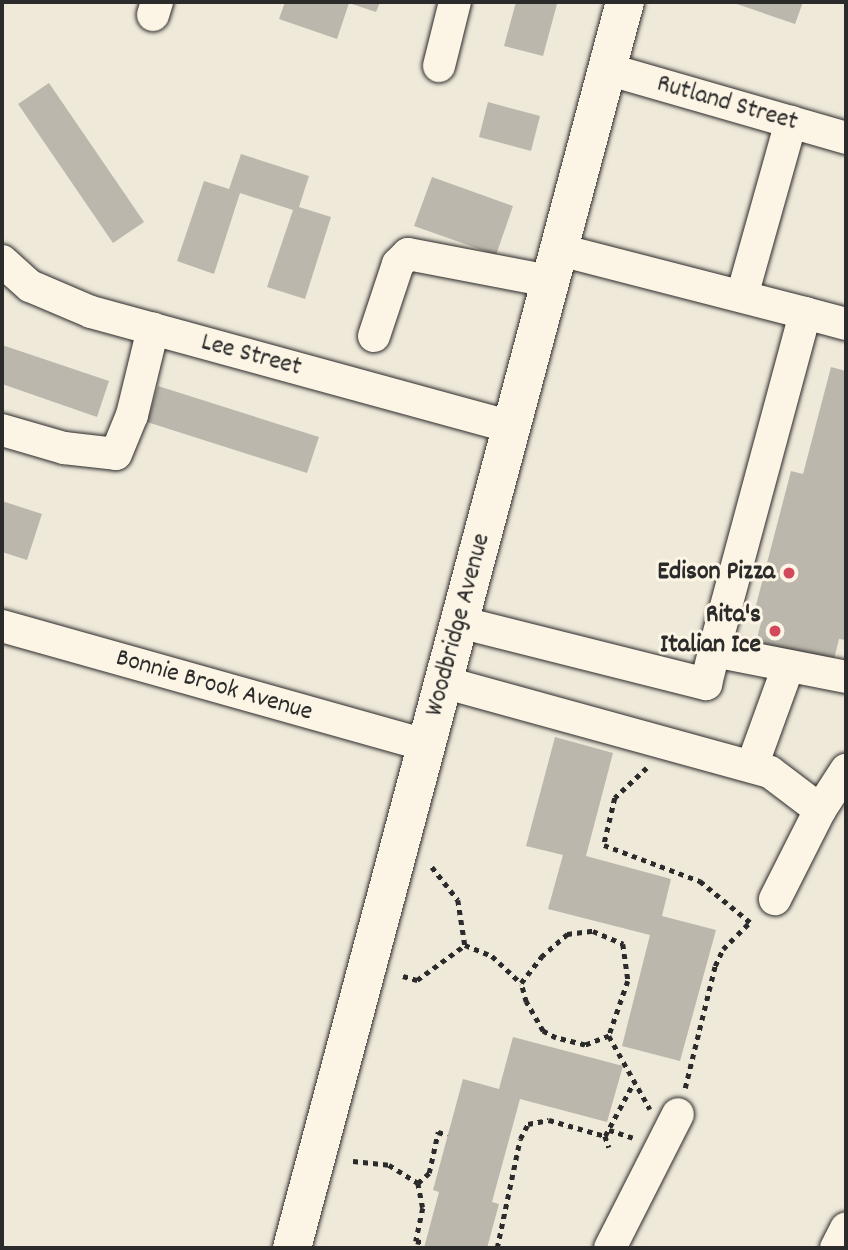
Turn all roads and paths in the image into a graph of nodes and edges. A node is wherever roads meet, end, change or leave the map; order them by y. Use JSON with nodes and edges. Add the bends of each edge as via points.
{"nodes":[{"id":1,"x":455,"y":2,"type":"edge"},
{"id":2,"x":625,"y":2,"type":"edge"},
{"id":3,"x":439,"y":66,"type":"dead end"},
{"id":4,"x":607,"y":69,"type":"junction"},
{"id":5,"x":791,"y":122,"type":"junction"},
{"id":6,"x":846,"y":138,"type":"edge"},
{"id":7,"x":2,"y":262,"type":"edge"},
{"id":8,"x":555,"y":265,"type":"junction"},
{"id":9,"x":742,"y":296,"type":"junction"},
{"id":10,"x":805,"y":313,"type":"junction"},
{"id":11,"x":846,"y":324,"type":"edge"},
{"id":12,"x":153,"y":329,"type":"junction"},
{"id":13,"x":374,"y":336,"type":"dead end"},
{"id":14,"x":511,"y":427,"type":"junction"},
{"id":15,"x":2,"y":430,"type":"edge"},
{"id":16,"x":459,"y":622,"type":"junction"},
{"id":17,"x":2,"y":626,"type":"edge"},
{"id":18,"x":715,"y":651,"type":"junction"},
{"id":19,"x":788,"y":667,"type":"junction"},
{"id":20,"x":846,"y":677,"type":"edge"},
{"id":21,"x":443,"y":681,"type":"junction"},
{"id":22,"x":426,"y":745,"type":"junction"},
{"id":23,"x":654,"y":763,"type":"dead end"},
{"id":24,"x":752,"y":766,"type":"junction"},
{"id":25,"x":846,"y":770,"type":"edge"},
{"id":26,"x":820,"y":810,"type":"junction"},
{"id":27,"x":432,"y":867,"type":"dead end"},
{"id":28,"x":759,"y":913,"type":"junction"},
{"id":29,"x":465,"y":945,"type":"junction"},
{"id":30,"x":403,"y":976,"type":"dead end"},
{"id":31,"x":521,"y":983,"type":"junction"},
{"id":32,"x":609,"y":1036,"type":"junction"},
{"id":33,"x":634,"y":1082,"type":"junction"},
{"id":34,"x":666,"y":1113,"type":"junction"},
{"id":35,"x":609,"y":1130,"type":"junction"},
{"id":36,"x":637,"y":1130,"type":"dead end"},
{"id":37,"x":448,"y":1135,"type":"dead end"},
{"id":38,"x":605,"y":1136,"type":"junction"},
{"id":39,"x":609,"y":1147,"type":"dead end"},
{"id":40,"x":353,"y":1161,"type":"dead end"},
{"id":41,"x":418,"y":1183,"type":"junction"},
{"id":42,"x":846,"y":1228,"type":"edge"},
{"id":43,"x":425,"y":1243,"type":"dead end"},
{"id":44,"x":292,"y":1248,"type":"edge"},
{"id":45,"x":497,"y":1248,"type":"edge"},
{"id":46,"x":610,"y":1248,"type":"edge"},
{"id":47,"x":836,"y":1248,"type":"edge"}],
"edges":[{"from":1,"to":3,"type":"street"},
{"from":2,"to":4,"type":"main road","name":"Woodbridge Avenue"},
{"from":4,"to":5,"type":"street","name":"Rutland Street"},
{"from":4,"to":8,"type":"main road","name":"Woodbridge Avenue"},
{"from":5,"to":6,"type":"street","name":"Rutland Street"},
{"from":5,"to":9,"type":"street"},
{"from":7,"to":12,"type":"street","name":"Lee Street","via":[[30,286],[91,312]]},
{"from":8,"to":9,"type":"street"},
{"from":8,"to":13,"type":"street","via":[[408,254],[398,264]]},
{"from":8,"to":14,"type":"main road","name":"Woodbridge Avenue"},
{"from":9,"to":10,"type":"street"},
{"from":10,"to":11,"type":"street"},
{"from":10,"to":18,"type":"street"},
{"from":12,"to":14,"type":"street","name":"Lee Street"},
{"from":12,"to":15,"type":"street","via":[[132,415],[116,454],[64,448]]},
{"from":14,"to":16,"type":"main road","name":"Woodbridge Avenue"},
{"from":16,"to":18,"type":"street","via":[[706,684]]},
{"from":16,"to":21,"type":"main road","name":"Woodbridge Avenue"},
{"from":17,"to":22,"type":"street","name":"Bonnie Brook Avenue"},
{"from":18,"to":19,"type":"street"},
{"from":19,"to":20,"type":"street"},
{"from":19,"to":24,"type":"street"},
{"from":21,"to":22,"type":"main road","name":"Woodbridge Avenue"},
{"from":21,"to":24,"type":"street"},
{"from":22,"to":44,"type":"main road","name":"Woodbridge Avenue"},
{"from":23,"to":28,"type":"path","via":[[615,798],[604,845],[700,881]]},
{"from":24,"to":26,"type":"street","via":[[769,772]]},
{"from":25,"to":26,"type":"street"},
{"from":26,"to":28,"type":"street"},
{"from":27,"to":29,"type":"path","via":[[458,900]]},
{"from":28,"to":34,"type":"path","via":[[723,949],[715,966]]},
{"from":29,"to":30,"type":"path","via":[[417,980]]},
{"from":29,"to":31,"type":"path","via":[[492,957]]},
{"from":31,"to":32,"type":"path","via":[[533,1019],[543,1031],[585,1045]]},
{"from":31,"to":32,"type":"path","via":[[567,934],[593,931],[615,939],[626,953],[628,981]]},
{"from":32,"to":33,"type":"path"},
{"from":33,"to":34,"type":"path"},
{"from":33,"to":35,"type":"path"},
{"from":34,"to":46,"type":"street"},
{"from":35,"to":36,"type":"path","via":[[632,1139]]},
{"from":35,"to":38,"type":"path"},
{"from":37,"to":41,"type":"path","via":[[438,1132],[429,1173]]},
{"from":38,"to":39,"type":"path"},
{"from":38,"to":45,"type":"path","via":[[549,1120],[528,1124],[520,1139]]},
{"from":40,"to":41,"type":"path","via":[[389,1165]]},
{"from":41,"to":43,"type":"path","via":[[423,1208],[416,1241]]},
{"from":42,"to":47,"type":"street"}]}
